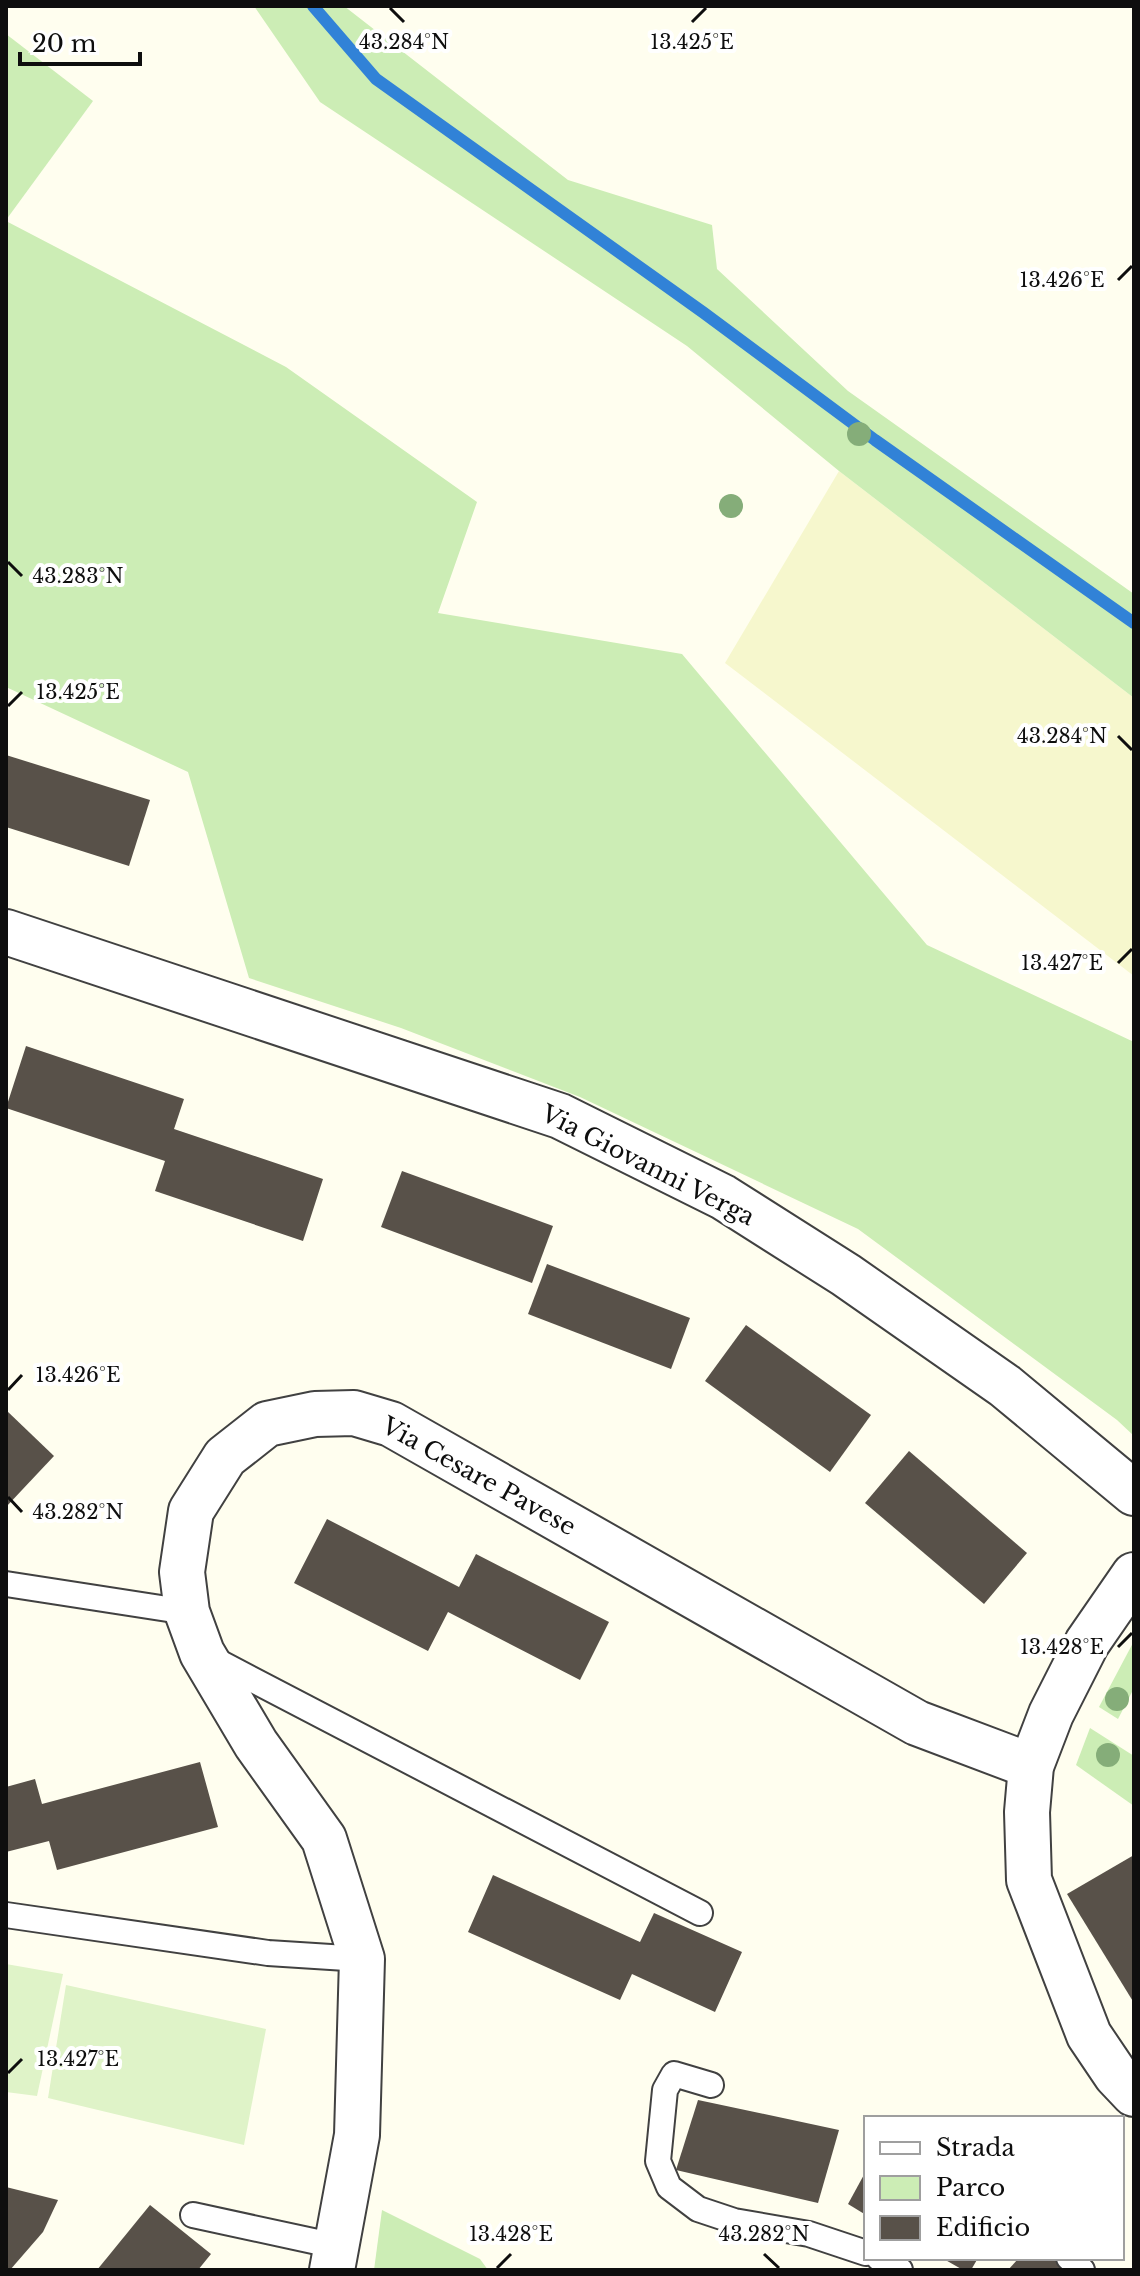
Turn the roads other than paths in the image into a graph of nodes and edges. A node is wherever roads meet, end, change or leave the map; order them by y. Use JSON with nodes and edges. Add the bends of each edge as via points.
{"nodes":[{"id":1,"x":6,"y":932,"type":"edge"},
{"id":2,"x":1134,"y":1493,"type":"edge"},
{"id":3,"x":1134,"y":1575,"type":"edge"},
{"id":4,"x":6,"y":1584,"type":"edge"},
{"id":5,"x":187,"y":1612,"type":"junction"},
{"id":6,"x":202,"y":1653,"type":"junction"},
{"id":7,"x":1031,"y":1766,"type":"junction"},
{"id":8,"x":700,"y":1913,"type":"dead end"},
{"id":9,"x":6,"y":1915,"type":"edge"},
{"id":10,"x":362,"y":1959,"type":"junction"},
{"id":11,"x":711,"y":2085,"type":"dead end"},
{"id":12,"x":1134,"y":2094,"type":"edge"},
{"id":13,"x":193,"y":2215,"type":"dead end"},
{"id":14,"x":864,"y":2252,"type":"edge"},
{"id":15,"x":334,"y":2258,"type":"edge"},
{"id":16,"x":882,"y":2260,"type":"edge"},
{"id":17,"x":900,"y":2270,"type":"edge"}],
"edges":[{"from":1,"to":2,"type":"street","name":"Via Giovanni Verga","via":[[560,1116],[710,1190],[846,1275],[1005,1386]]},
{"from":3,"to":7,"type":"street","via":[[1087,1643]]},
{"from":4,"to":5,"type":"lane"},
{"from":5,"to":6,"type":"street","name":"Via Cesare Pavese"},
{"from":5,"to":7,"type":"street","name":"Via Cesare Pavese","via":[[182,1572],[191,1511],[225,1457],[267,1424],[354,1413],[391,1424],[917,1723]]},
{"from":6,"to":8,"type":"lane"},
{"from":6,"to":10,"type":"street","name":"Via Cesare Pavese","via":[[256,1744],[324,1839]]},
{"from":7,"to":12,"type":"street","via":[[1029,1880],[1089,2035]]},
{"from":9,"to":10,"type":"lane","via":[[268,1953]]},
{"from":10,"to":15,"type":"street","name":"Via Cesare Pavese","via":[[357,2135]]},
{"from":11,"to":14,"type":"lane","via":[[674,2074],[665,2090],[658,2161],[669,2187],[698,2209]]},
{"from":13,"to":15,"type":"lane"},
{"from":16,"to":17,"type":"lane"}]}
